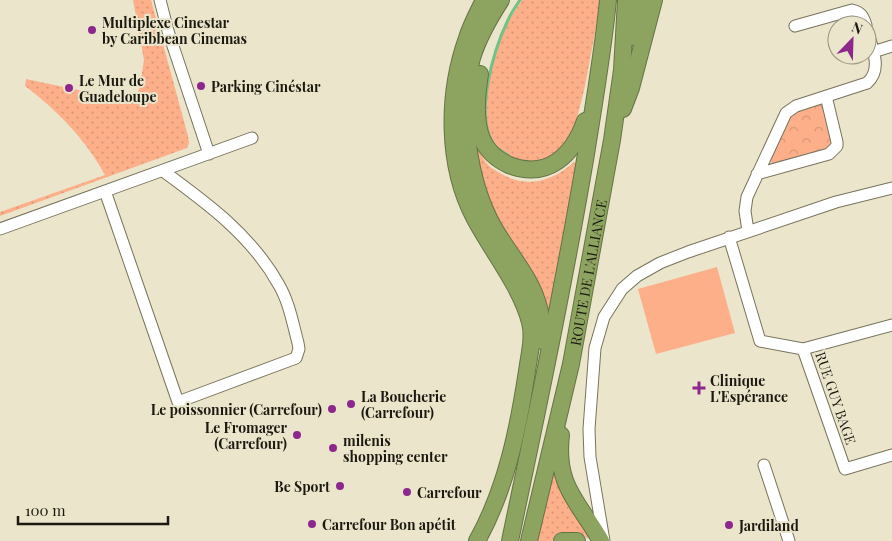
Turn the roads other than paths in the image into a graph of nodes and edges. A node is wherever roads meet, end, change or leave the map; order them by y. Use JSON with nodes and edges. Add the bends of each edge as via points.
{"nodes":[{"id":1,"x":160,"y":0,"type":"edge"},
{"id":2,"x":501,"y":0,"type":"edge"},
{"id":3,"x":512,"y":0,"type":"edge"},
{"id":4,"x":608,"y":0,"type":"edge"},
{"id":5,"x":626,"y":0,"type":"edge"},
{"id":6,"x":642,"y":0,"type":"edge"},
{"id":7,"x":654,"y":0,"type":"edge"},
{"id":8,"x":484,"y":2,"type":"edge"},
{"id":9,"x":834,"y":15,"type":"edge"},
{"id":10,"x":862,"y":15,"type":"edge"},
{"id":11,"x":827,"y":17,"type":"edge"},
{"id":12,"x":795,"y":26,"type":"dead end"},
{"id":13,"x":892,"y":46,"type":"edge"},
{"id":14,"x":877,"y":51,"type":"edge"},
{"id":15,"x":876,"y":65,"type":"edge"},
{"id":16,"x":622,"y":70,"type":"junction"},
{"id":17,"x":826,"y":96,"type":"junction"},
{"id":18,"x":595,"y":101,"type":"junction"},
{"id":19,"x":252,"y":138,"type":"dead end"},
{"id":20,"x":612,"y":140,"type":"junction"},
{"id":21,"x":209,"y":154,"type":"junction"},
{"id":22,"x":163,"y":171,"type":"junction"},
{"id":23,"x":757,"y":174,"type":"junction"},
{"id":24,"x":892,"y":188,"type":"edge"},
{"id":25,"x":105,"y":191,"type":"junction"},
{"id":26,"x":0,"y":229,"type":"edge"},
{"id":27,"x":748,"y":231,"type":"junction"},
{"id":28,"x":729,"y":237,"type":"junction"},
{"id":29,"x":892,"y":325,"type":"edge"},
{"id":30,"x":803,"y":348,"type":"junction"},
{"id":31,"x":571,"y":364,"type":"junction"},
{"id":32,"x":538,"y":407,"type":"junction"},
{"id":33,"x":892,"y":455,"type":"edge"},
{"id":34,"x":764,"y":465,"type":"dead end"},
{"id":35,"x":477,"y":541,"type":"edge"},
{"id":36,"x":510,"y":541,"type":"edge"},
{"id":37,"x":529,"y":541,"type":"edge"},
{"id":38,"x":562,"y":541,"type":"edge"},
{"id":39,"x":577,"y":541,"type":"edge"},
{"id":40,"x":603,"y":541,"type":"edge"},
{"id":41,"x":788,"y":541,"type":"edge"}],
"edges":[{"from":1,"to":21,"type":"street"},
{"from":2,"to":32,"type":"highway","via":[[472,57],[465,101],[466,134],[476,183],[494,226],[528,278],[539,302],[542,336]]},
{"from":3,"to":18,"type":"highway","via":[[489,42],[477,92],[482,140],[493,156],[516,168],[529,170],[552,165],[572,147]]},
{"from":4,"to":18,"type":"highway","name":"ROUTE DE L'ALLIANCE"},
{"from":5,"to":16,"type":"highway","name":"ROUTE DE L'ALLIANCE"},
{"from":6,"to":16,"type":"highway"},
{"from":7,"to":20,"type":"highway","via":[[631,88]]},
{"from":8,"to":35,"type":"highway","via":[[467,37],[460,64],[454,99],[454,142],[463,189],[473,217],[521,298],[530,324],[531,341],[516,434],[500,493]]},
{"from":9,"to":10,"type":"street","via":[[852,10]]},
{"from":11,"to":12,"type":"street"},
{"from":13,"to":14,"type":"street"},
{"from":15,"to":17,"type":"street","via":[[867,83]]},
{"from":16,"to":20,"type":"highway","name":"ROUTE DE L'ALLIANCE"},
{"from":17,"to":23,"type":"street","via":[[796,106],[786,113]]},
{"from":17,"to":23,"type":"street","via":[[837,142],[834,151]]},
{"from":18,"to":32,"type":"highway","name":"ROUTE DE L'ALLIANCE"},
{"from":19,"to":21,"type":"street"},
{"from":20,"to":31,"type":"highway","name":"ROUTE DE L'ALLIANCE"},
{"from":21,"to":22,"type":"street"},
{"from":22,"to":25,"type":"street"},
{"from":22,"to":25,"type":"street","via":[[228,221],[264,263],[283,293],[298,343],[296,358],[178,402]]},
{"from":23,"to":27,"type":"street","via":[[747,197]]},
{"from":24,"to":27,"type":"street","via":[[836,202]]},
{"from":25,"to":26,"type":"street"},
{"from":27,"to":28,"type":"street"},
{"from":28,"to":30,"type":"street","via":[[760,341]]},
{"from":28,"to":40,"type":"street","via":[[660,263],[637,276],[622,289],[604,317],[595,348],[590,429],[590,457]]},
{"from":29,"to":30,"type":"street","name":"RUE GUY BAGE"},
{"from":30,"to":33,"type":"street","name":"RUE GUY BAGE","via":[[845,470]]},
{"from":31,"to":37,"type":"highway","name":"ROUTE DE L'ALLIANCE"},
{"from":31,"to":40,"type":"highway","via":[[559,448],[562,475],[566,487]]},
{"from":32,"to":36,"type":"highway","name":"ROUTE DE L'ALLIANCE"},
{"from":34,"to":41,"type":"street"},
{"from":38,"to":39,"type":"highway"}]}
